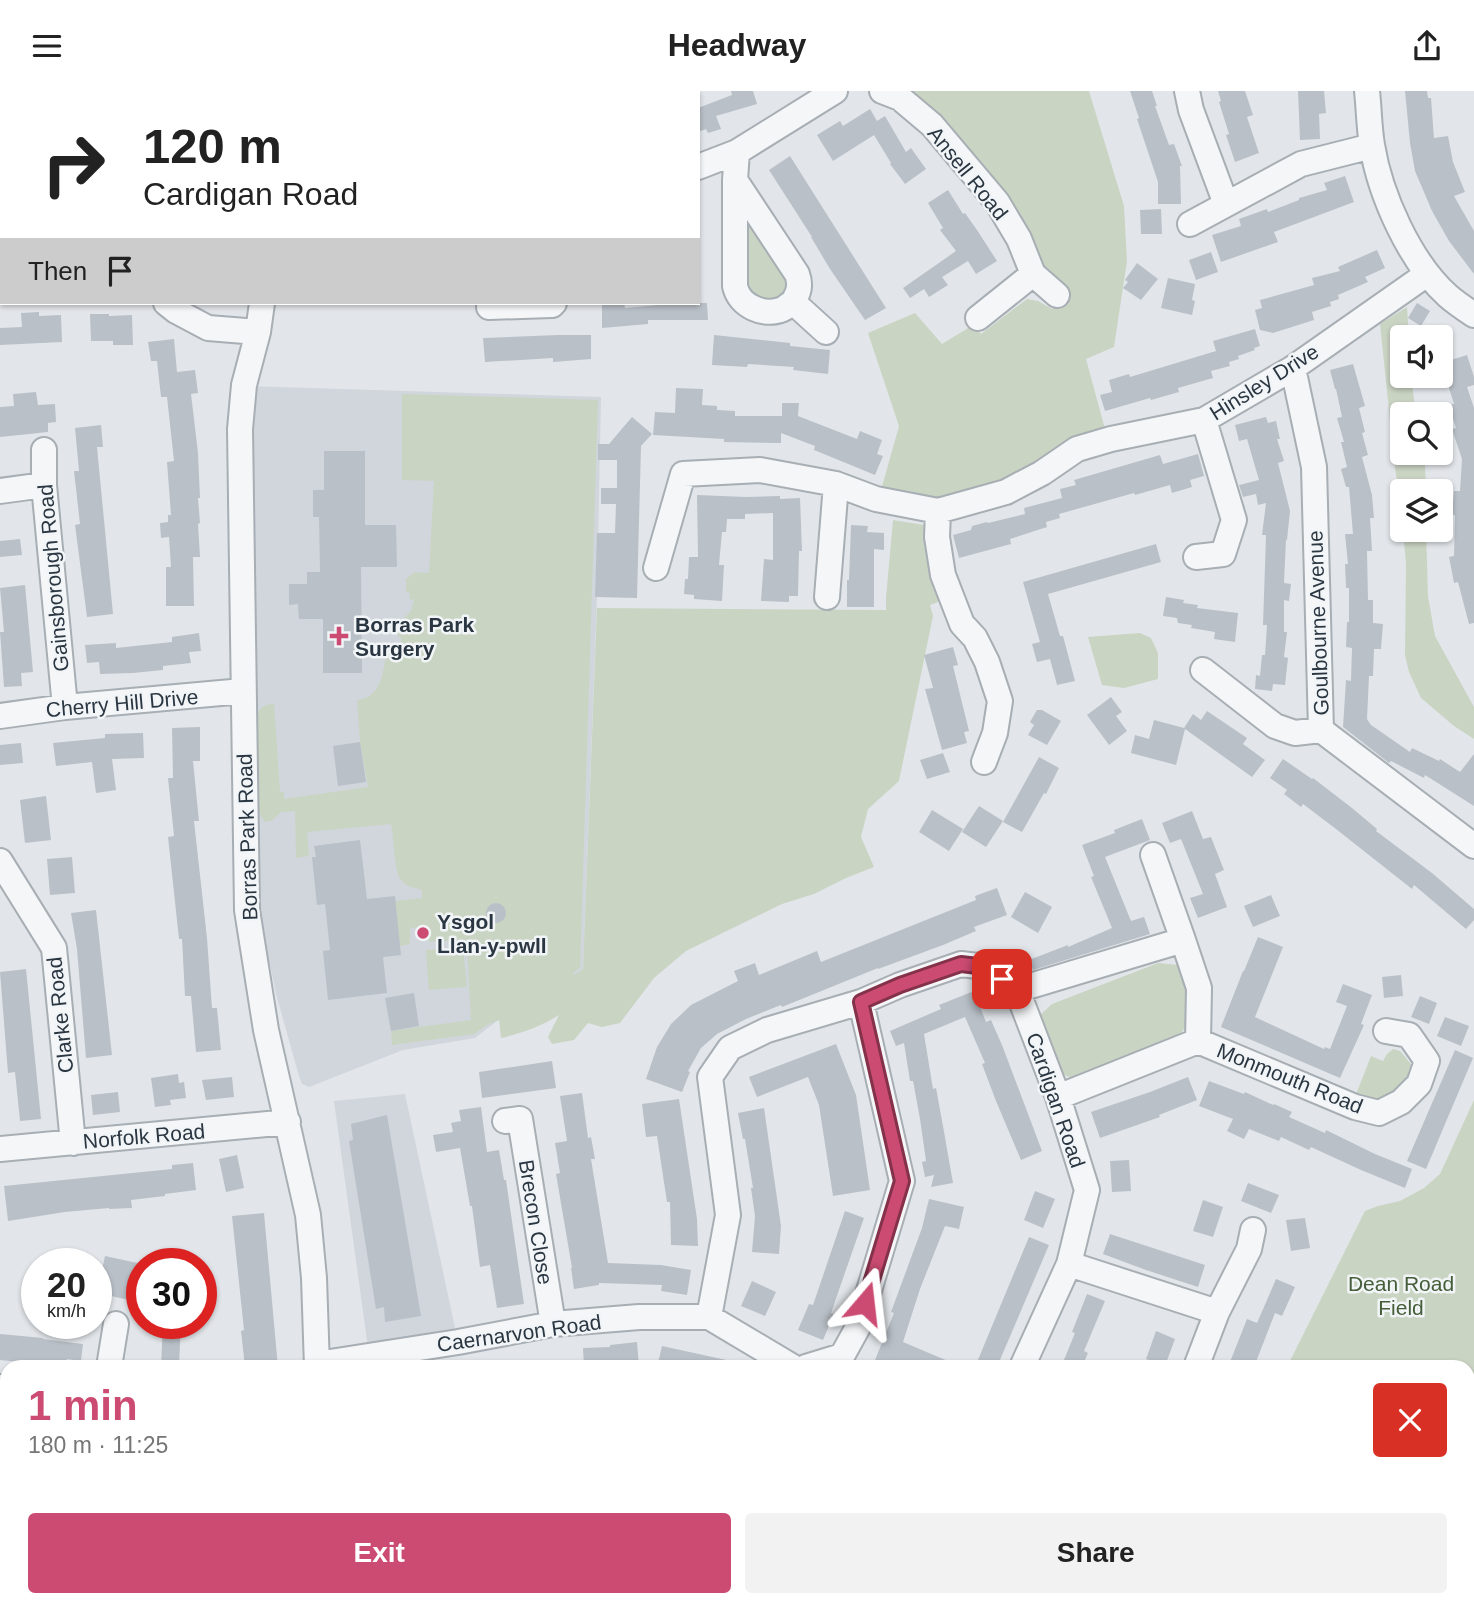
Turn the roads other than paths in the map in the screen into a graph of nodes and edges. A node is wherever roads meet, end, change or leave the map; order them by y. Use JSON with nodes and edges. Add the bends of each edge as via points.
{"nodes":[{"id":1,"x":835,"y":91,"type":"edge"},
{"id":2,"x":881,"y":91,"type":"edge"},
{"id":3,"x":1187,"y":91,"type":"edge"},
{"id":4,"x":1367,"y":91,"type":"edge"},
{"id":5,"x":1372,"y":146,"type":"junction"},
{"id":6,"x":737,"y":152,"type":"junction"},
{"id":7,"x":700,"y":166,"type":"edge"},
{"id":8,"x":735,"y":180,"type":"junction"},
{"id":9,"x":1226,"y":204,"type":"junction"},
{"id":10,"x":1190,"y":224,"type":"dead end"},
{"id":11,"x":1032,"y":274,"type":"junction"},
{"id":12,"x":1427,"y":274,"type":"junction"},
{"id":13,"x":1057,"y":295,"type":"dead end"},
{"id":14,"x":793,"y":302,"type":"junction"},
{"id":15,"x":168,"y":305,"type":"edge"},
{"id":16,"x":262,"y":305,"type":"edge"},
{"id":17,"x":504,"y":305,"type":"edge"},
{"id":18,"x":552,"y":305,"type":"edge"},
{"id":19,"x":1474,"y":315,"type":"edge"},
{"id":20,"x":978,"y":318,"type":"dead end"},
{"id":21,"x":258,"y":332,"type":"junction"},
{"id":22,"x":825,"y":332,"type":"dead end"},
{"id":23,"x":1293,"y":368,"type":"junction"},
{"id":24,"x":1204,"y":420,"type":"junction"},
{"id":25,"x":44,"y":450,"type":"dead end"},
{"id":26,"x":836,"y":484,"type":"junction"},
{"id":27,"x":44,"y":485,"type":"junction"},
{"id":28,"x":0,"y":491,"type":"edge"},
{"id":29,"x":938,"y":511,"type":"junction"},
{"id":30,"x":1196,"y":557,"type":"dead end"},
{"id":31,"x":656,"y":568,"type":"dead end"},
{"id":32,"x":827,"y":597,"type":"dead end"},
{"id":33,"x":1232,"y":662,"type":"dead end"},
{"id":34,"x":1203,"y":670,"type":"dead end"},
{"id":35,"x":1224,"y":685,"type":"junction"},
{"id":36,"x":243,"y":691,"type":"junction"},
{"id":37,"x":65,"y":707,"type":"junction"},
{"id":38,"x":0,"y":716,"type":"edge"},
{"id":39,"x":1321,"y":730,"type":"junction"},
{"id":40,"x":984,"y":762,"type":"dead end"},
{"id":41,"x":1474,"y":846,"type":"edge"},
{"id":42,"x":1154,"y":856,"type":"dead end"},
{"id":43,"x":0,"y":861,"type":"edge"},
{"id":44,"x":1183,"y":940,"type":"junction"},
{"id":45,"x":1017,"y":991,"type":"junction"},
{"id":46,"x":861,"y":1002,"type":"junction"},
{"id":47,"x":1385,"y":1034,"type":"dead end"},
{"id":48,"x":1198,"y":1041,"type":"junction"},
{"id":49,"x":1058,"y":1097,"type":"junction"},
{"id":50,"x":521,"y":1119,"type":"dead end"},
{"id":51,"x":288,"y":1122,"type":"junction"},
{"id":52,"x":73,"y":1143,"type":"junction"},
{"id":53,"x":0,"y":1149,"type":"edge"},
{"id":54,"x":1256,"y":1245,"type":"dead end"},
{"id":55,"x":1069,"y":1264,"type":"junction"},
{"id":56,"x":1217,"y":1312,"type":"junction"},
{"id":57,"x":709,"y":1317,"type":"junction"},
{"id":58,"x":118,"y":1323,"type":"dead end"},
{"id":59,"x":553,"y":1324,"type":"junction"},
{"id":60,"x":110,"y":1360,"type":"edge"},
{"id":61,"x":317,"y":1360,"type":"edge"},
{"id":62,"x":352,"y":1360,"type":"edge"},
{"id":63,"x":781,"y":1360,"type":"edge"},
{"id":64,"x":829,"y":1360,"type":"edge"},
{"id":65,"x":1025,"y":1360,"type":"edge"},
{"id":66,"x":1199,"y":1360,"type":"edge"}],
"edges":[{"from":1,"to":6,"type":"street"},
{"from":2,"to":11,"type":"street","name":"Ansell Road","via":[[900,98],[932,125],[997,202]]},
{"from":3,"to":9,"type":"street"},
{"from":4,"to":5,"type":"street"},
{"from":5,"to":9,"type":"street","via":[[1301,164]]},
{"from":5,"to":12,"type":"street","via":[[1386,197]]},
{"from":6,"to":7,"type":"street"},
{"from":6,"to":8,"type":"street"},
{"from":8,"to":14,"type":"street","via":[[797,274],[800,283]]},
{"from":8,"to":14,"type":"street","via":[[736,294],[749,307],[773,311]]},
{"from":9,"to":10,"type":"street"},
{"from":11,"to":13,"type":"street","name":"Ansell Road"},
{"from":11,"to":20,"type":"street"},
{"from":12,"to":19,"type":"street"},
{"from":12,"to":23,"type":"street","name":"Hinsley Drive"},
{"from":14,"to":22,"type":"street"},
{"from":15,"to":21,"type":"street","via":[[208,328]]},
{"from":16,"to":21,"type":"street","name":"Borras Park Road"},
{"from":17,"to":18,"type":"street"},
{"from":21,"to":36,"type":"street","name":"Borras Park Road","via":[[244,386],[240,429]]},
{"from":23,"to":24,"type":"street","name":"Hinsley Drive"},
{"from":23,"to":39,"type":"street","name":"Goulbourne Avenue","via":[[1314,467]]},
{"from":24,"to":29,"type":"street","name":"Hinsley Drive","via":[[1077,449],[1006,492]]},
{"from":24,"to":30,"type":"street","via":[[1234,520],[1223,554]]},
{"from":25,"to":27,"type":"street","name":"Gainsborough Road"},
{"from":26,"to":29,"type":"street","name":"Hinsley Drive","via":[[876,499]]},
{"from":26,"to":31,"type":"street","name":"Hinsley Drive","via":[[760,470],[677,467]]},
{"from":26,"to":32,"type":"street"},
{"from":27,"to":28,"type":"street"},
{"from":27,"to":37,"type":"street","name":"Gainsborough Road"},
{"from":29,"to":40,"type":"street","via":[[943,575],[962,624],[987,662],[1000,701]]},
{"from":33,"to":35,"type":"street"},
{"from":34,"to":35,"type":"street"},
{"from":35,"to":39,"type":"street","via":[[1275,726],[1295,733]]},
{"from":36,"to":37,"type":"street","name":"Cherry Hill Drive"},
{"from":36,"to":51,"type":"street","name":"Borras Park Road","via":[[247,910],[266,1030]]},
{"from":37,"to":38,"type":"street","name":"Cherry Hill Drive"},
{"from":39,"to":41,"type":"street","name":"Goulbourne Avenue"},
{"from":42,"to":44,"type":"street","name":"Monmouth Road"},
{"from":43,"to":52,"type":"street","name":"Clarke Road","via":[[54,948]]},
{"from":44,"to":45,"type":"street"},
{"from":44,"to":48,"type":"street","name":"Monmouth Road","via":[[1199,988]]},
{"from":45,"to":46,"type":"street","via":[[986,967],[961,964]]},
{"from":45,"to":49,"type":"street","name":"Cardigan Road"},
{"from":46,"to":57,"type":"street","via":[[742,1042],[730,1048],[710,1077],[728,1215]]},
{"from":46,"to":64,"type":"street","via":[[902,1181],[858,1327],[842,1356]]},
{"from":47,"to":48,"type":"street","name":"Monmouth Road","via":[[1409,1035],[1427,1061],[1419,1084],[1401,1102],[1379,1113]]},
{"from":48,"to":49,"type":"street","name":"Monmouth Road"},
{"from":49,"to":55,"type":"street","name":"Cardigan Road","via":[[1087,1190]]},
{"from":50,"to":59,"type":"street","name":"Brecon Close"},
{"from":51,"to":52,"type":"street","name":"Norfolk Road"},
{"from":51,"to":61,"type":"street","name":"Borras Park Road","via":[[308,1215]]},
{"from":52,"to":53,"type":"street","name":"Norfolk Road"},
{"from":54,"to":56,"type":"street"},
{"from":55,"to":56,"type":"street"},
{"from":55,"to":65,"type":"street","name":"Cardigan Road"},
{"from":56,"to":66,"type":"street"},
{"from":57,"to":59,"type":"street","name":"Caernarvon Road"},
{"from":57,"to":63,"type":"street"},
{"from":58,"to":60,"type":"street"},
{"from":59,"to":62,"type":"street","name":"Caernarvon Road"}]}
